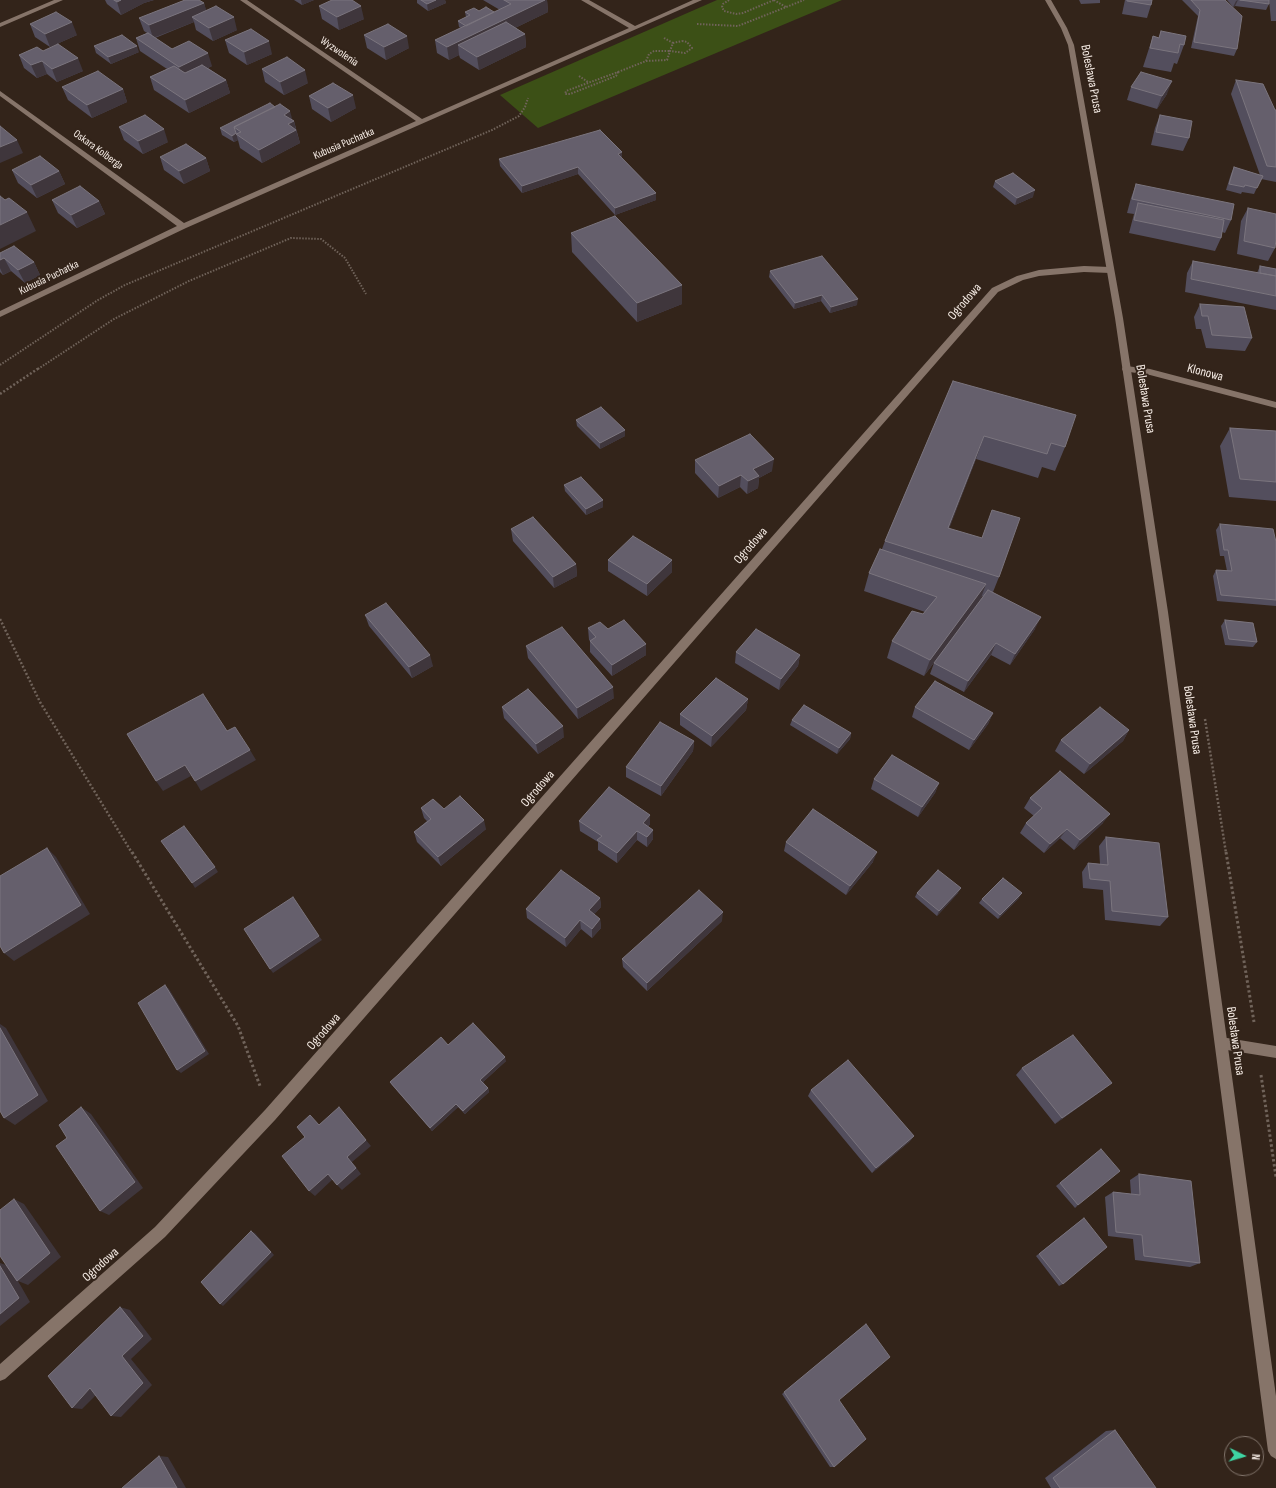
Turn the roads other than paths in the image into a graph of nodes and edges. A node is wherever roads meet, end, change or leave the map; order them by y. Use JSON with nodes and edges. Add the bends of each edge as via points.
{"nodes":[{"id":1,"x":60,"y":0,"type":"edge"},
{"id":2,"x":243,"y":0,"type":"edge"},
{"id":3,"x":584,"y":0,"type":"edge"},
{"id":4,"x":699,"y":0,"type":"edge"},
{"id":5,"x":1048,"y":0,"type":"edge"},
{"id":6,"x":0,"y":25,"type":"edge"},
{"id":7,"x":634,"y":28,"type":"junction"},
{"id":8,"x":0,"y":93,"type":"edge"},
{"id":9,"x":422,"y":122,"type":"junction"},
{"id":10,"x":183,"y":226,"type":"junction"},
{"id":11,"x":1110,"y":270,"type":"junction"},
{"id":12,"x":0,"y":314,"type":"edge"},
{"id":13,"x":1126,"y":369,"type":"junction"},
{"id":14,"x":1276,"y":406,"type":"edge"},
{"id":15,"x":1221,"y":1043,"type":"junction"},
{"id":16,"x":1276,"y":1052,"type":"edge"},
{"id":17,"x":0,"y":1374,"type":"edge"},
{"id":18,"x":1276,"y":1451,"type":"edge"}],
"edges":[{"from":1,"to":6,"type":"street"},
{"from":2,"to":9,"type":"street","name":"Wyzwolenia"},
{"from":3,"to":7,"type":"street"},
{"from":4,"to":7,"type":"street","name":"Kubusia Puchatka"},
{"from":5,"to":11,"type":"street","name":"Bolesława Prusa","via":[[1064,28],[1074,57]]},
{"from":7,"to":9,"type":"street","name":"Kubusia Puchatka"},
{"from":8,"to":10,"type":"street","name":"Oskara Kolberga"},
{"from":9,"to":10,"type":"street","name":"Kubusia Puchatka"},
{"from":10,"to":12,"type":"street","name":"Kubusia Puchatka"},
{"from":11,"to":13,"type":"street","name":"Bolesława Prusa"},
{"from":11,"to":17,"type":"street","name":"Ogrodowa","via":[[1084,269],[1039,273],[1020,278],[995,290],[270,1115],[160,1232]]},
{"from":13,"to":14,"type":"street","name":"Klonowa","via":[[1150,372]]},
{"from":13,"to":15,"type":"street","name":"Bolesława Prusa","via":[[1163,612]]},
{"from":15,"to":16,"type":"street"},
{"from":15,"to":18,"type":"street","name":"Bolesława Prusa"}]}
